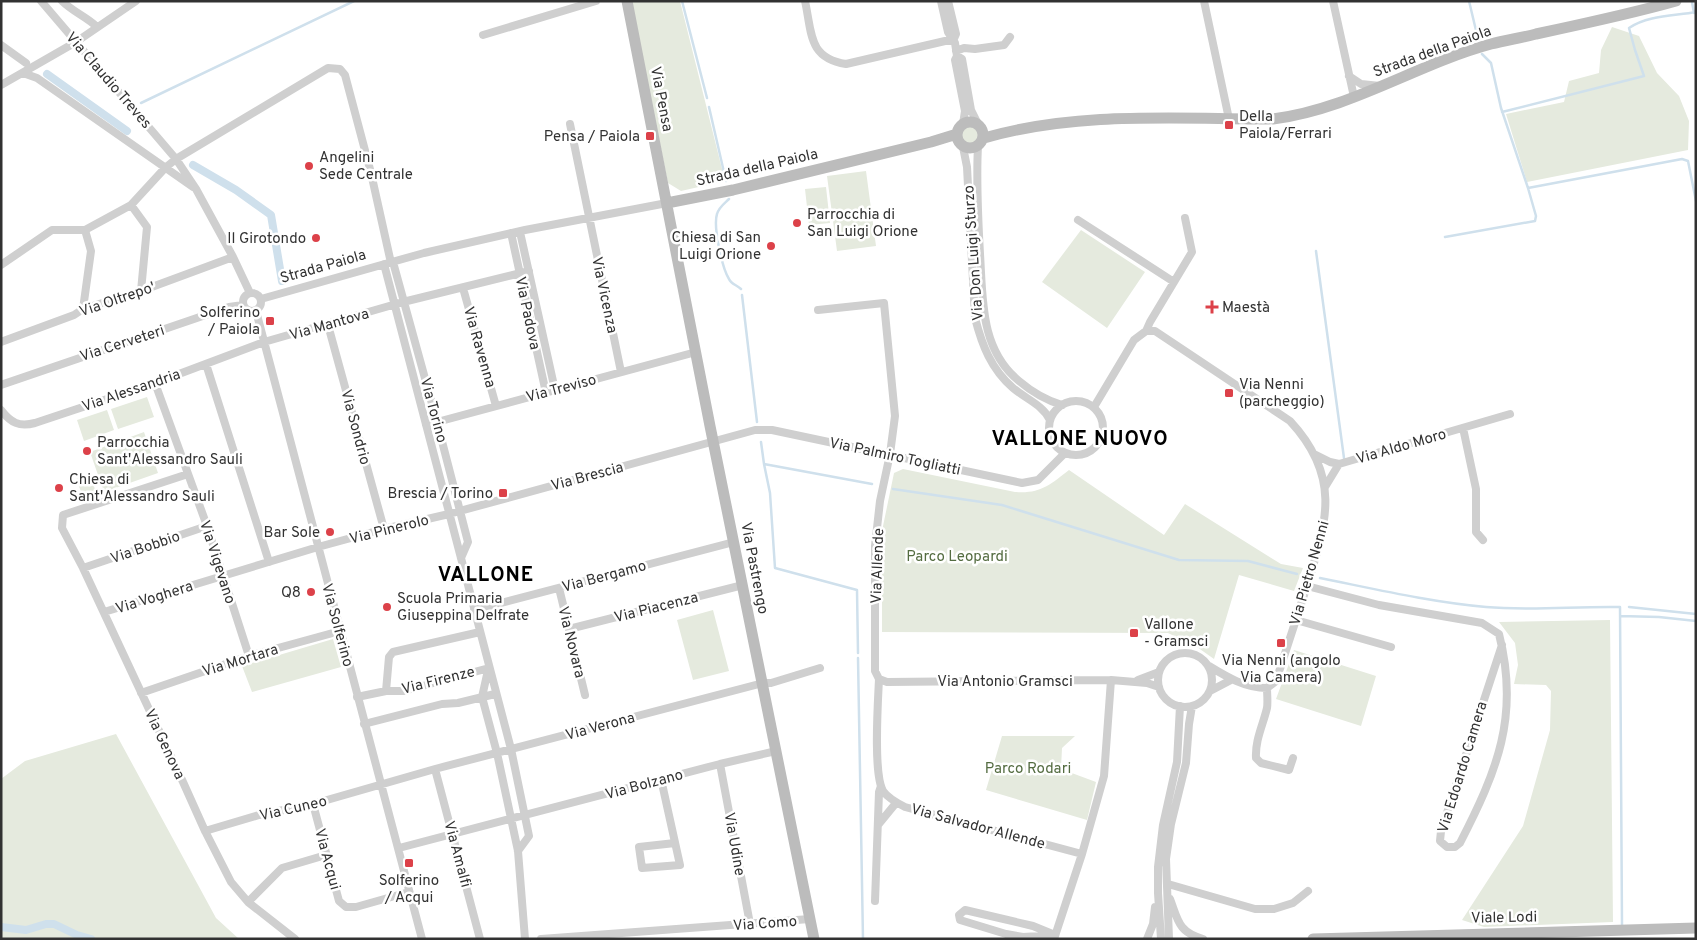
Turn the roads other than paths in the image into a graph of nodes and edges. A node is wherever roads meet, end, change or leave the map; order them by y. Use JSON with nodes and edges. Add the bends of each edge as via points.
{"nodes":[{"id":1,"x":41,"y":1,"type":"edge"},
{"id":2,"x":62,"y":1,"type":"edge"},
{"id":3,"x":136,"y":1,"type":"edge"},
{"id":4,"x":596,"y":1,"type":"edge"},
{"id":5,"x":627,"y":1,"type":"edge"},
{"id":6,"x":805,"y":1,"type":"edge"},
{"id":7,"x":941,"y":1,"type":"edge"},
{"id":8,"x":948,"y":1,"type":"edge"},
{"id":9,"x":1204,"y":1,"type":"edge"},
{"id":10,"x":1333,"y":1,"type":"edge"},
{"id":11,"x":1676,"y":1,"type":"edge"},
{"id":12,"x":97,"y":27,"type":"junction"},
{"id":13,"x":483,"y":35,"type":"dead end"},
{"id":14,"x":1010,"y":37,"type":"dead end"},
{"id":15,"x":953,"y":41,"type":"junction"},
{"id":16,"x":76,"y":42,"type":"junction"},
{"id":17,"x":1,"y":45,"type":"edge"},
{"id":18,"x":957,"y":53,"type":"junction"},
{"id":19,"x":26,"y":63,"type":"dead end"},
{"id":20,"x":23,"y":73,"type":"junction"},
{"id":21,"x":1349,"y":76,"type":"junction"},
{"id":22,"x":1,"y":85,"type":"edge"},
{"id":23,"x":1382,"y":86,"type":"junction"},
{"id":24,"x":1354,"y":96,"type":"junction"},
{"id":25,"x":1229,"y":119,"type":"junction"},
{"id":26,"x":570,"y":124,"type":"dead end"},
{"id":27,"x":980,"y":134,"type":"junction"},
{"id":28,"x":961,"y":137,"type":"junction"},
{"id":29,"x":176,"y":159,"type":"junction"},
{"id":30,"x":165,"y":168,"type":"junction"},
{"id":31,"x":196,"y":189,"type":"junction"},
{"id":32,"x":667,"y":203,"type":"junction"},
{"id":33,"x":131,"y":205,"type":"junction"},
{"id":34,"x":588,"y":218,"type":"junction"},
{"id":35,"x":1185,"y":218,"type":"dead end"},
{"id":36,"x":1078,"y":220,"type":"dead end"},
{"id":37,"x":85,"y":230,"type":"junction"},
{"id":38,"x":520,"y":232,"type":"junction"},
{"id":39,"x":511,"y":234,"type":"junction"},
{"id":40,"x":233,"y":257,"type":"junction"},
{"id":41,"x":389,"y":263,"type":"junction"},
{"id":42,"x":1,"y":265,"type":"edge"},
{"id":43,"x":529,"y":271,"type":"junction"},
{"id":44,"x":520,"y":274,"type":"junction"},
{"id":45,"x":1174,"y":282,"type":"junction"},
{"id":46,"x":463,"y":288,"type":"junction"},
{"id":47,"x":141,"y":291,"type":"junction"},
{"id":48,"x":250,"y":293,"type":"junction"},
{"id":49,"x":261,"y":299,"type":"junction"},
{"id":50,"x":403,"y":302,"type":"junction"},
{"id":51,"x":243,"y":305,"type":"junction"},
{"id":52,"x":394,"y":305,"type":"junction"},
{"id":53,"x":83,"y":309,"type":"junction"},
{"id":54,"x":818,"y":310,"type":"dead end"},
{"id":55,"x":256,"y":311,"type":"junction"},
{"id":56,"x":328,"y":325,"type":"junction"},
{"id":57,"x":1146,"y":331,"type":"junction"},
{"id":58,"x":1,"y":342,"type":"edge"},
{"id":59,"x":264,"y":342,"type":"junction"},
{"id":60,"x":696,"y":352,"type":"junction"},
{"id":61,"x":206,"y":364,"type":"junction"},
{"id":62,"x":622,"y":372,"type":"junction"},
{"id":63,"x":155,"y":383,"type":"junction"},
{"id":64,"x":1,"y":385,"type":"edge"},
{"id":65,"x":555,"y":390,"type":"junction"},
{"id":66,"x":546,"y":392,"type":"junction"},
{"id":67,"x":1062,"y":405,"type":"junction"},
{"id":68,"x":496,"y":406,"type":"junction"},
{"id":69,"x":1094,"y":407,"type":"junction"},
{"id":70,"x":1,"y":410,"type":"edge"},
{"id":71,"x":1510,"y":414,"type":"dead end"},
{"id":72,"x":1050,"y":420,"type":"junction"},
{"id":73,"x":437,"y":422,"type":"junction"},
{"id":74,"x":426,"y":425,"type":"junction"},
{"id":75,"x":1463,"y":428,"type":"junction"},
{"id":76,"x":714,"y":441,"type":"junction"},
{"id":77,"x":1065,"y":453,"type":"junction"},
{"id":78,"x":890,"y":454,"type":"junction"},
{"id":79,"x":1314,"y":454,"type":"junction"},
{"id":80,"x":1339,"y":464,"type":"junction"},
{"id":81,"x":188,"y":474,"type":"junction"},
{"id":82,"x":1324,"y":487,"type":"junction"},
{"id":83,"x":460,"y":511,"type":"junction"},
{"id":84,"x":449,"y":514,"type":"junction"},
{"id":85,"x":207,"y":526,"type":"junction"},
{"id":86,"x":384,"y":529,"type":"junction"},
{"id":87,"x":1483,"y":540,"type":"dead end"},
{"id":88,"x":734,"y":542,"type":"junction"},
{"id":89,"x":318,"y":547,"type":"junction"},
{"id":90,"x":461,"y":558,"type":"junction"},
{"id":91,"x":268,"y":562,"type":"junction"},
{"id":92,"x":83,"y":568,"type":"junction"},
{"id":93,"x":222,"y":576,"type":"junction"},
{"id":94,"x":743,"y":585,"type":"junction"},
{"id":95,"x":1307,"y":586,"type":"junction"},
{"id":96,"x":559,"y":588,"type":"junction"},
{"id":97,"x":474,"y":610,"type":"junction"},
{"id":98,"x":104,"y":612,"type":"junction"},
{"id":99,"x":1299,"y":621,"type":"junction"},
{"id":100,"x":569,"y":629,"type":"junction"},
{"id":101,"x":340,"y":631,"type":"junction"},
{"id":102,"x":480,"y":632,"type":"junction"},
{"id":103,"x":1502,"y":645,"type":"junction"},
{"id":104,"x":1391,"y":648,"type":"dead end"},
{"id":105,"x":249,"y":656,"type":"junction"},
{"id":106,"x":1209,"y":666,"type":"junction"},
{"id":107,"x":489,"y":668,"type":"junction"},
{"id":108,"x":820,"y":668,"type":"dead end"},
{"id":109,"x":1159,"y":672,"type":"junction"},
{"id":110,"x":879,"y":679,"type":"junction"},
{"id":111,"x":1111,"y":680,"type":"junction"},
{"id":112,"x":1231,"y":680,"type":"junction"},
{"id":113,"x":1489,"y":681,"type":"junction"},
{"id":114,"x":1131,"y":682,"type":"junction"},
{"id":115,"x":763,"y":684,"type":"junction"},
{"id":116,"x":1507,"y":685,"type":"junction"},
{"id":117,"x":1159,"y":687,"type":"junction"},
{"id":118,"x":1267,"y":688,"type":"junction"},
{"id":119,"x":386,"y":691,"type":"junction"},
{"id":120,"x":1210,"y":691,"type":"junction"},
{"id":121,"x":141,"y":693,"type":"junction"},
{"id":122,"x":495,"y":694,"type":"junction"},
{"id":123,"x":585,"y":695,"type":"dead end"},
{"id":124,"x":357,"y":697,"type":"junction"},
{"id":125,"x":482,"y":697,"type":"junction"},
{"id":126,"x":1180,"y":706,"type":"junction"},
{"id":127,"x":1192,"y":706,"type":"junction"},
{"id":128,"x":364,"y":724,"type":"junction"},
{"id":129,"x":511,"y":749,"type":"junction"},
{"id":130,"x":776,"y":751,"type":"junction"},
{"id":131,"x":497,"y":753,"type":"junction"},
{"id":132,"x":1294,"y":758,"type":"dead end"},
{"id":133,"x":720,"y":764,"type":"junction"},
{"id":134,"x":435,"y":769,"type":"junction"},
{"id":135,"x":661,"y":780,"type":"junction"},
{"id":136,"x":381,"y":785,"type":"junction"},
{"id":137,"x":881,"y":786,"type":"junction"},
{"id":138,"x":896,"y":803,"type":"junction"},
{"id":139,"x":314,"y":804,"type":"junction"},
{"id":140,"x":526,"y":815,"type":"junction"},
{"id":141,"x":512,"y":819,"type":"junction"},
{"id":142,"x":878,"y":826,"type":"junction"},
{"id":143,"x":205,"y":831,"type":"junction"},
{"id":144,"x":453,"y":834,"type":"junction"},
{"id":145,"x":675,"y":843,"type":"junction"},
{"id":146,"x":399,"y":848,"type":"junction"},
{"id":147,"x":518,"y":851,"type":"junction"},
{"id":148,"x":1082,"y":854,"type":"junction"},
{"id":149,"x":326,"y":855,"type":"junction"},
{"id":150,"x":1168,"y":884,"type":"junction"},
{"id":151,"x":1308,"y":891,"type":"dead end"},
{"id":152,"x":409,"y":892,"type":"junction"},
{"id":153,"x":1158,"y":892,"type":"junction"},
{"id":154,"x":1168,"y":894,"type":"junction"},
{"id":155,"x":875,"y":901,"type":"dead end"},
{"id":156,"x":248,"y":902,"type":"junction"},
{"id":157,"x":810,"y":919,"type":"junction"},
{"id":158,"x":750,"y":924,"type":"junction"},
{"id":159,"x":1696,"y":928,"type":"edge"},
{"id":160,"x":1055,"y":937,"type":"edge"},
{"id":161,"x":557,"y":938,"type":"edge"},
{"id":162,"x":295,"y":939,"type":"edge"},
{"id":163,"x":422,"y":939,"type":"edge"},
{"id":164,"x":480,"y":939,"type":"edge"},
{"id":165,"x":524,"y":939,"type":"edge"},
{"id":166,"x":540,"y":939,"type":"edge"},
{"id":167,"x":814,"y":939,"type":"edge"},
{"id":168,"x":1148,"y":939,"type":"edge"},
{"id":169,"x":1161,"y":939,"type":"edge"},
{"id":170,"x":1168,"y":939,"type":"edge"},
{"id":171,"x":1203,"y":939,"type":"edge"},
{"id":172,"x":1313,"y":939,"type":"edge"}],
"edges":[{"from":1,"to":16,"type":"street","name":"Via Claudio Treves"},
{"from":2,"to":12,"type":"street"},
{"from":3,"to":12,"type":"street"},
{"from":4,"to":13,"type":"street"},
{"from":5,"to":32,"type":"street","name":"Via Pensa"},
{"from":6,"to":15,"type":"street","via":[[815,47],[834,62],[846,64]]},
{"from":7,"to":15,"type":"street"},
{"from":8,"to":15,"type":"street","via":[[956,34]]},
{"from":9,"to":25,"type":"street"},
{"from":10,"to":21,"type":"street"},
{"from":11,"to":23,"type":"street","name":"Strada della Paiola","via":[[1492,44]]},
{"from":12,"to":16,"type":"street"},
{"from":14,"to":18,"type":"street","via":[[1004,45],[964,48]]},
{"from":15,"to":18,"type":"street"},
{"from":16,"to":20,"type":"street"},
{"from":16,"to":29,"type":"street","name":"Via Claudio Treves"},
{"from":17,"to":19,"type":"street"},
{"from":18,"to":27,"type":"street","via":[[962,59],[971,110]]},
{"from":18,"to":28,"type":"street","name":"Via Don Luigi Sturzo","via":[[965,111]]},
{"from":20,"to":22,"type":"street"},
{"from":20,"to":30,"type":"street","via":[[37,78]]},
{"from":21,"to":23,"type":"street","via":[[1361,84]]},
{"from":21,"to":24,"type":"street"},
{"from":23,"to":24,"type":"street","name":"Strada della Paiola"},
{"from":24,"to":25,"type":"street","name":"Strada della Paiola","via":[[1296,116]]},
{"from":25,"to":27,"type":"street","name":"Strada della Paiola","via":[[1132,117]]},
{"from":26,"to":34,"type":"street"},
{"from":27,"to":28,"type":"street","via":[[972,122]]},
{"from":27,"to":28,"type":"street","via":[[974,149]]},
{"from":27,"to":67,"type":"street","name":"Via Don Luigi Sturzo","via":[[978,220],[984,317],[991,345],[1008,372],[1037,395]]},
{"from":28,"to":32,"type":"street","name":"Strada della Paiola"},
{"from":28,"to":72,"type":"street","name":"Via Don Luigi Sturzo","via":[[967,167],[975,318],[980,336],[987,356],[999,374],[1046,412]]},
{"from":29,"to":30,"type":"street"},
{"from":29,"to":31,"type":"street","name":"Via Claudio Treves"},
{"from":29,"to":41,"type":"street","via":[[328,68],[340,68],[345,75],[381,217]]},
{"from":30,"to":31,"type":"street"},
{"from":30,"to":33,"type":"street"},
{"from":31,"to":40,"type":"street","name":"Via Claudio Treves"},
{"from":32,"to":34,"type":"street","name":"Strada della Paiola"},
{"from":32,"to":60,"type":"street","name":"Via Pastrengo"},
{"from":33,"to":37,"type":"street"},
{"from":33,"to":47,"type":"street","via":[[147,227]]},
{"from":34,"to":38,"type":"street","name":"Strada della Paiola"},
{"from":34,"to":62,"type":"street","name":"Via Vicenza"},
{"from":35,"to":45,"type":"street","via":[[1192,252]]},
{"from":36,"to":45,"type":"street"},
{"from":37,"to":42,"type":"street","via":[[52,230]]},
{"from":37,"to":53,"type":"street","via":[[91,251]]},
{"from":38,"to":39,"type":"street","name":"Strada della Paiola"},
{"from":38,"to":43,"type":"street","name":"Via Padova"},
{"from":39,"to":41,"type":"street","name":"Strada della Paiola"},
{"from":39,"to":44,"type":"street","name":"Via Padova"},
{"from":40,"to":47,"type":"street","name":"Via Oltrepo'"},
{"from":40,"to":48,"type":"street","name":"Via Claudio Treves"},
{"from":41,"to":49,"type":"street","name":"Strada Paiola"},
{"from":41,"to":50,"type":"street","name":"Via Torino"},
{"from":41,"to":52,"type":"street","name":"Via Torino"},
{"from":43,"to":44,"type":"street"},
{"from":43,"to":65,"type":"street","name":"Via Padova"},
{"from":44,"to":46,"type":"street"},
{"from":44,"to":66,"type":"street","name":"Via Padova"},
{"from":45,"to":57,"type":"street"},
{"from":46,"to":50,"type":"street"},
{"from":46,"to":68,"type":"street","name":"Via Ravenna"},
{"from":47,"to":53,"type":"street","name":"Via Oltrepo'"},
{"from":48,"to":49,"type":"street"},
{"from":48,"to":51,"type":"street","via":[[244,298]]},
{"from":49,"to":55,"type":"street","via":[[261,306]]},
{"from":50,"to":52,"type":"street","name":"Via Mantova"},
{"from":50,"to":73,"type":"street","name":"Via Torino"},
{"from":51,"to":55,"type":"street","via":[[248,311]]},
{"from":51,"to":64,"type":"street","name":"Via Cerveteri"},
{"from":52,"to":56,"type":"street","name":"Via Mantova"},
{"from":52,"to":74,"type":"street","name":"Via Torino"},
{"from":53,"to":58,"type":"street","name":"Via Oltrepo'"},
{"from":54,"to":78,"type":"street","name":"Via Allende","via":[[884,303],[895,416]]},
{"from":55,"to":59,"type":"street","name":"Via Solferino"},
{"from":56,"to":59,"type":"street","name":"Via Mantova"},
{"from":56,"to":86,"type":"street","name":"Via Sondrio"},
{"from":57,"to":69,"type":"street","via":[[1134,340]]},
{"from":57,"to":79,"type":"street","name":"Via Pietro Nenni","via":[[1155,331],[1290,422]]},
{"from":59,"to":61,"type":"street","name":"Via Alessandria"},
{"from":59,"to":89,"type":"street","name":"Via Solferino"},
{"from":60,"to":62,"type":"street","name":"Via Treviso"},
{"from":60,"to":76,"type":"street","name":"Via Pastrengo"},
{"from":61,"to":63,"type":"street","name":"Via Alessandria"},
{"from":61,"to":91,"type":"street"},
{"from":62,"to":65,"type":"street","name":"Via Treviso"},
{"from":63,"to":70,"type":"street","name":"Via Alessandria","via":[[27,425],[12,422]]},
{"from":63,"to":81,"type":"street","name":"Via Vigevano"},
{"from":65,"to":66,"type":"street","name":"Via Treviso"},
{"from":66,"to":68,"type":"street","name":"Via Treviso"},
{"from":67,"to":69,"type":"street","via":[[1078,401]]},
{"from":67,"to":72,"type":"street"},
{"from":68,"to":73,"type":"street","name":"Via Treviso"},
{"from":69,"to":77,"type":"street","via":[[1103,424],[1099,442],[1084,454]]},
{"from":71,"to":75,"type":"street","name":"Via Aldo Moro"},
{"from":72,"to":77,"type":"street","via":[[1051,439]]},
{"from":73,"to":74,"type":"street","name":"Via Treviso"},
{"from":73,"to":83,"type":"street","name":"Via Torino"},
{"from":74,"to":84,"type":"street","name":"Via Torino"},
{"from":75,"to":80,"type":"street","name":"Via Aldo Moro"},
{"from":75,"to":87,"type":"street","name":"Via Aldo Moro","via":[[1476,489],[1476,532]]},
{"from":76,"to":78,"type":"street","name":"Via Palmiro Togliatti","via":[[755,430],[772,430]]},
{"from":76,"to":83,"type":"street","name":"Via Brescia"},
{"from":76,"to":88,"type":"street","name":"Via Pastrengo"},
{"from":77,"to":78,"type":"street","name":"Via Palmiro Togliatti","via":[[1038,480],[1022,483]]},
{"from":78,"to":110,"type":"street","name":"Via Allende","via":[[875,546],[875,671]]},
{"from":79,"to":80,"type":"street","name":"Via Aldo Moro"},
{"from":79,"to":82,"type":"street","name":"Via Pietro Nenni"},
{"from":80,"to":82,"type":"street","name":"Via Aldo Moro"},
{"from":81,"to":85,"type":"street","name":"Via Vigevano"},
{"from":81,"to":92,"type":"street","name":"Via Genova","via":[[63,515],[62,528]]},
{"from":82,"to":95,"type":"street","name":"Via Pietro Nenni","via":[[1326,507],[1322,535]]},
{"from":83,"to":84,"type":"street","name":"Via Pinerolo"},
{"from":83,"to":90,"type":"street","name":"Via Torino","via":[[468,542]]},
{"from":84,"to":86,"type":"street","name":"Via Pinerolo"},
{"from":84,"to":90,"type":"street","name":"Via Torino"},
{"from":85,"to":92,"type":"street","name":"Via Bobbio"},
{"from":85,"to":93,"type":"street","name":"Via Vigevano"},
{"from":86,"to":89,"type":"street","name":"Via Pinerolo"},
{"from":88,"to":94,"type":"street","name":"Via Pastrengo"},
{"from":88,"to":96,"type":"street","name":"Via Bergamo"},
{"from":89,"to":91,"type":"street","name":"Via Voghera"},
{"from":89,"to":101,"type":"street","name":"Via Solferino"},
{"from":90,"to":97,"type":"street","name":"Via Torino"},
{"from":91,"to":93,"type":"street","name":"Via Voghera"},
{"from":92,"to":98,"type":"street","name":"Via Genova"},
{"from":93,"to":98,"type":"street","name":"Via Voghera"},
{"from":93,"to":105,"type":"street","name":"Via Vigevano"},
{"from":94,"to":100,"type":"street","name":"Via Piacenza"},
{"from":94,"to":115,"type":"street","name":"Via Pastrengo"},
{"from":95,"to":99,"type":"street","name":"Via Pietro Nenni"},
{"from":95,"to":103,"type":"street","via":[[1379,605],[1482,623],[1499,634]]},
{"from":96,"to":97,"type":"street","name":"Via Bergamo"},
{"from":96,"to":100,"type":"street","name":"Via Novara"},
{"from":97,"to":102,"type":"street","name":"Via Torino"},
{"from":98,"to":121,"type":"street","name":"Via Genova"},
{"from":99,"to":104,"type":"street"},
{"from":99,"to":118,"type":"street","name":"Via Pietro Nenni","via":[[1276,681]]},
{"from":100,"to":123,"type":"street","name":"Via Novara"},
{"from":101,"to":105,"type":"street","name":"Via Mortara"},
{"from":101,"to":124,"type":"street","name":"Via Solferino"},
{"from":102,"to":107,"type":"street","name":"Via Torino"},
{"from":102,"to":119,"type":"street","via":[[393,652],[389,657]]},
{"from":103,"to":113,"type":"street","name":"Via Edoardo Camera"},
{"from":103,"to":116,"type":"street","name":"Via Edoardo Camera"},
{"from":105,"to":121,"type":"street","name":"Via Mortara"},
{"from":106,"to":109,"type":"street","via":[[1194,654],[1180,653],[1170,658]]},
{"from":106,"to":112,"type":"street"},
{"from":106,"to":120,"type":"street"},
{"from":107,"to":119,"type":"street","name":"Via Firenze","via":[[404,691]]},
{"from":107,"to":122,"type":"street","name":"Via Torino"},
{"from":107,"to":125,"type":"street","name":"Via Torino"},
{"from":108,"to":115,"type":"street","name":"Via Verona"},
{"from":109,"to":114,"type":"street","name":"Via Antonio Gramsci"},
{"from":109,"to":117,"type":"street"},
{"from":110,"to":111,"type":"street","name":"Via Antonio Gramsci","via":[[887,682]]},
{"from":110,"to":137,"type":"street","via":[[878,770]]},
{"from":111,"to":114,"type":"street","name":"Via Antonio Gramsci"},
{"from":111,"to":148,"type":"street","via":[[1104,776]]},
{"from":112,"to":118,"type":"street"},
{"from":112,"to":120,"type":"street"},
{"from":113,"to":116,"type":"street","via":[[1496,678]]},
{"from":113,"to":116,"type":"street","name":"Via Edoardo Camera","via":[[1441,831],[1440,841],[1447,847],[1460,843],[1494,769],[1505,726]]},
{"from":114,"to":117,"type":"street","name":"Via Antonio Gramsci","via":[[1146,682]]},
{"from":115,"to":129,"type":"street","name":"Via Verona"},
{"from":115,"to":130,"type":"street","name":"Via Pastrengo"},
{"from":117,"to":126,"type":"street","via":[[1167,700]]},
{"from":118,"to":132,"type":"street","name":"Via Pietro Nenni","via":[[1267,707],[1256,758],[1261,763],[1289,770]]},
{"from":119,"to":124,"type":"street","name":"Via Firenze"},
{"from":120,"to":127,"type":"street"},
{"from":121,"to":143,"type":"street","name":"Via Genova"},
{"from":122,"to":125,"type":"street","name":"Via Firenze"},
{"from":122,"to":129,"type":"street","name":"Via Torino"},
{"from":124,"to":128,"type":"street","name":"Via Solferino"},
{"from":125,"to":128,"type":"street","name":"Via Firenze"},
{"from":125,"to":131,"type":"street","name":"Via Torino"},
{"from":126,"to":127,"type":"street"},
{"from":126,"to":153,"type":"street","via":[[1177,762],[1163,825]]},
{"from":127,"to":150,"type":"street","via":[[1186,763],[1166,859]]},
{"from":128,"to":136,"type":"street","name":"Via Solferino"},
{"from":129,"to":131,"type":"street","name":"Via Verona"},
{"from":129,"to":140,"type":"street","name":"Via Torino"},
{"from":130,"to":133,"type":"street","name":"Via Bolzano"},
{"from":130,"to":157,"type":"street","name":"Via Pastrengo"},
{"from":131,"to":134,"type":"street","name":"Via Verona"},
{"from":131,"to":141,"type":"street","name":"Via Torino"},
{"from":133,"to":135,"type":"street","name":"Via Bolzano"},
{"from":133,"to":158,"type":"street","name":"Via Udine"},
{"from":134,"to":136,"type":"street","name":"Via Verona"},
{"from":134,"to":144,"type":"street","name":"Via Amalfi"},
{"from":135,"to":140,"type":"street","name":"Via Bolzano"},
{"from":135,"to":145,"type":"street"},
{"from":136,"to":139,"type":"street","name":"Via Cuneo"},
{"from":136,"to":146,"type":"street","name":"Via Solferino"},
{"from":137,"to":138,"type":"street","name":"Via Salvador Allende"},
{"from":137,"to":142,"type":"street"},
{"from":138,"to":142,"type":"street"},
{"from":138,"to":148,"type":"street","name":"Via Salvador Allende"},
{"from":139,"to":143,"type":"street","name":"Via Cuneo","via":[[259,815]]},
{"from":139,"to":149,"type":"street","name":"Via Acqui"},
{"from":140,"to":141,"type":"street","name":"Via Bolzano"},
{"from":140,"to":147,"type":"street","name":"Via Torino","via":[[529,836]]},
{"from":141,"to":144,"type":"street","name":"Via Bolzano"},
{"from":141,"to":147,"type":"street","name":"Via Torino"},
{"from":142,"to":155,"type":"street"},
{"from":143,"to":156,"type":"street","name":"Via Genova","via":[[231,882]]},
{"from":144,"to":146,"type":"street","name":"Via Bolzano"},
{"from":144,"to":164,"type":"street","name":"Via Amalfi"},
{"from":145,"to":145,"type":"street","via":[[680,865],[642,868],[639,847]]},
{"from":146,"to":152,"type":"street","name":"Via Solferino"},
{"from":147,"to":165,"type":"street","name":"Via Torino"},
{"from":148,"to":160,"type":"street"},
{"from":149,"to":152,"type":"street","name":"Via Acqui","via":[[339,900],[346,907]]},
{"from":149,"to":156,"type":"street","via":[[282,868]]},
{"from":150,"to":151,"type":"street","via":[[1255,909],[1274,909],[1294,903]]},
{"from":150,"to":154,"type":"street"},
{"from":152,"to":163,"type":"street","name":"Via Solferino"},
{"from":153,"to":168,"type":"street"},
{"from":153,"to":169,"type":"street"},
{"from":154,"to":170,"type":"street"},
{"from":154,"to":171,"type":"street","via":[[1181,928]]},
{"from":156,"to":162,"type":"street","name":"Via Genova"},
{"from":157,"to":158,"type":"street","name":"Via Como"},
{"from":157,"to":167,"type":"street","name":"Via Pastrengo"},
{"from":158,"to":161,"type":"street","name":"Via Como"},
{"from":159,"to":172,"type":"street","name":"Viale Lodi"},
{"from":160,"to":160,"type":"street","via":[[1034,926],[971,910],[959,915],[960,920],[1006,934]]},
{"from":161,"to":166,"type":"street","name":"Via Como"}]}
